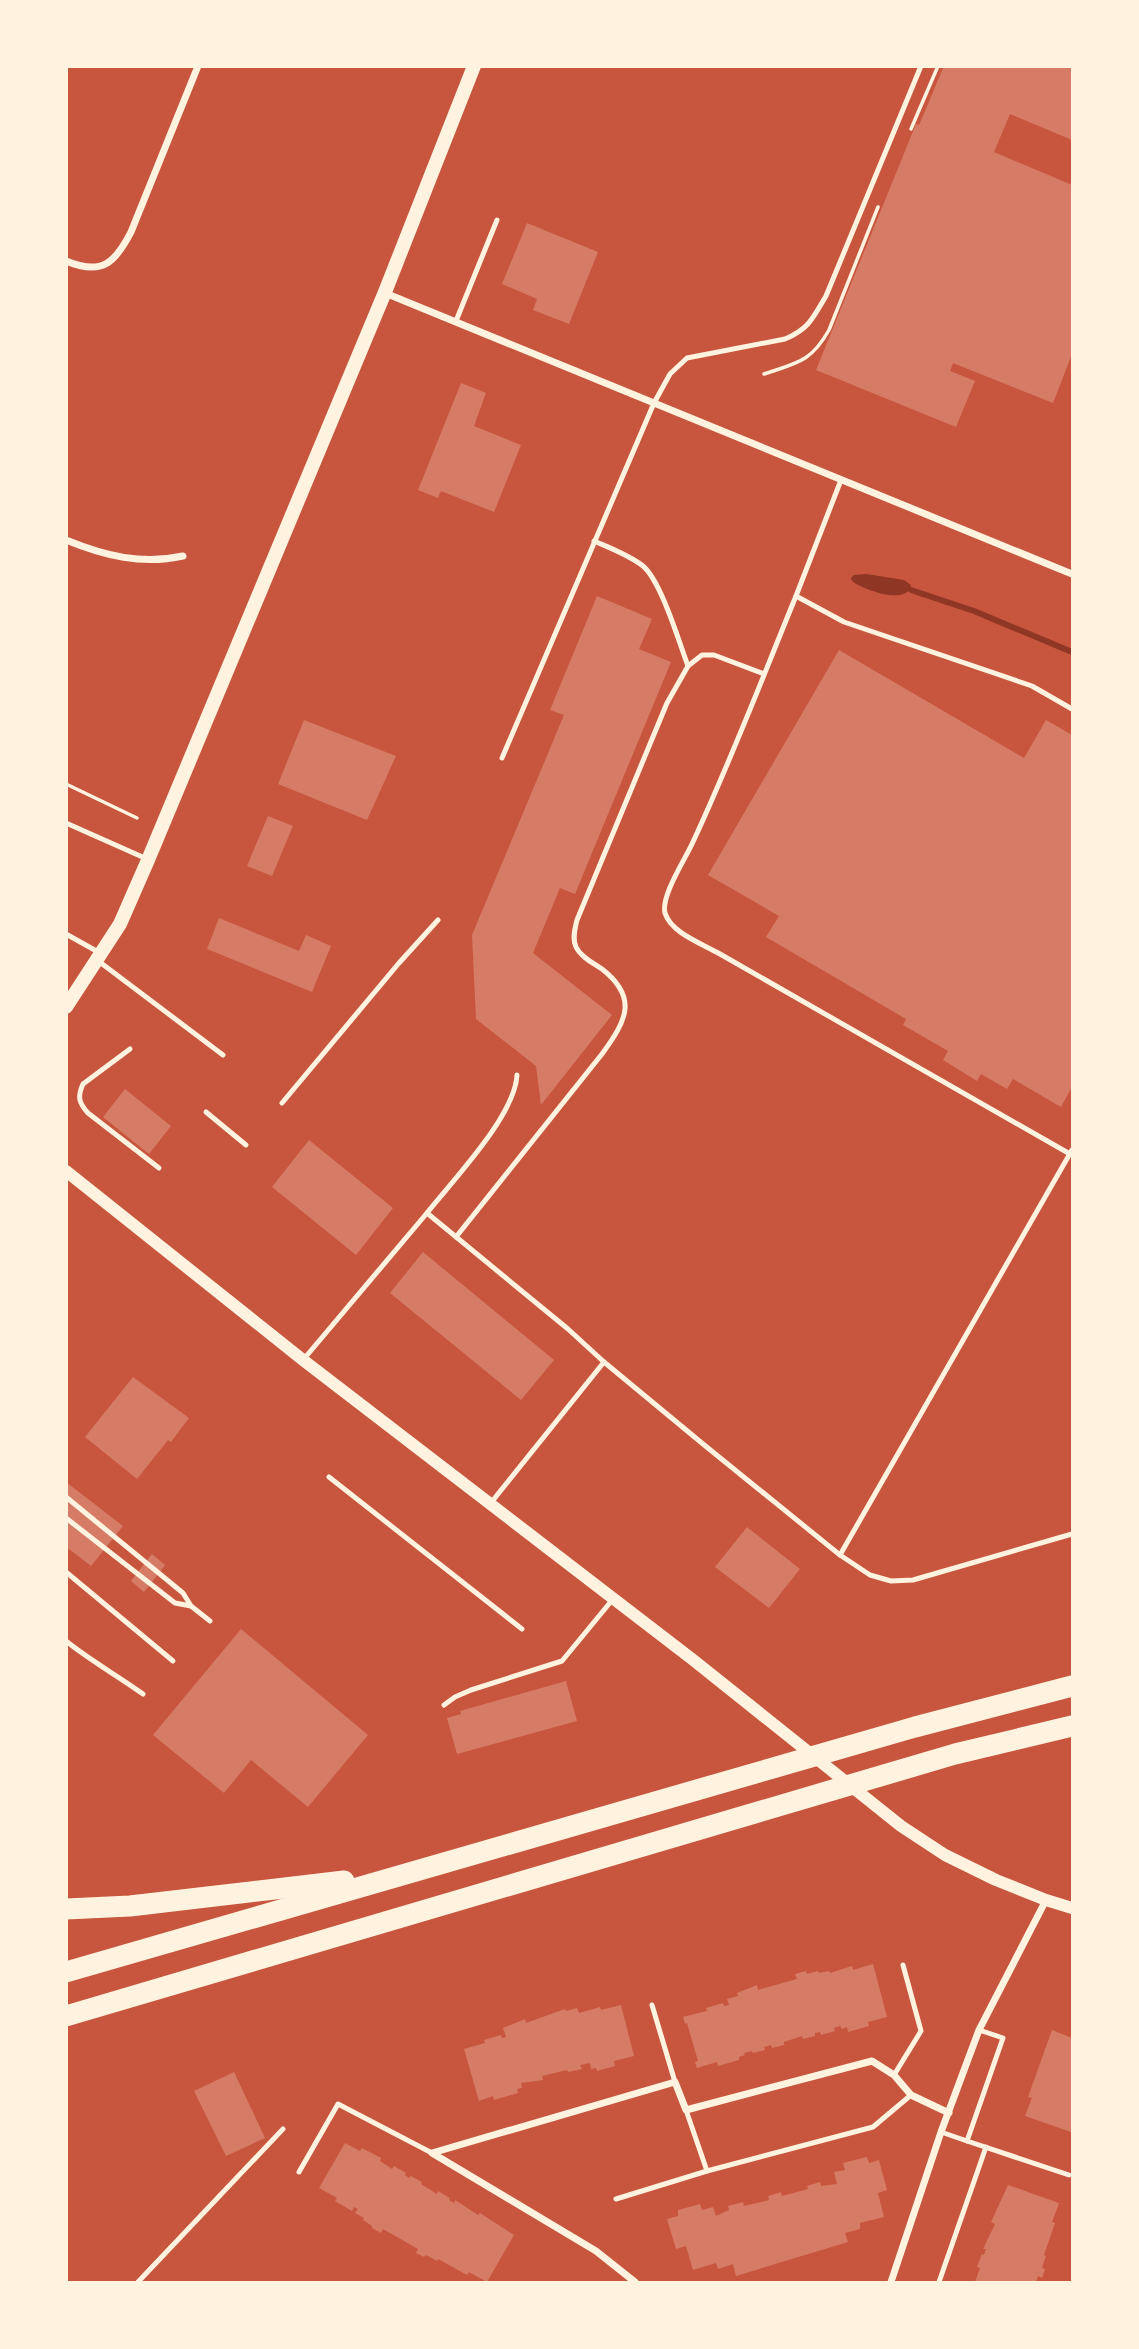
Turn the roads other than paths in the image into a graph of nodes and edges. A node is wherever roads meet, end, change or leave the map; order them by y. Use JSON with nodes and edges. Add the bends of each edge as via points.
{"nodes":[{"id":1,"x":198,"y":66,"type":"edge"},
{"id":2,"x":474,"y":66,"type":"edge"},
{"id":3,"x":921,"y":66,"type":"edge"},
{"id":4,"x":498,"y":220,"type":"dead end"},
{"id":5,"x":66,"y":261,"type":"edge"},
{"id":6,"x":385,"y":292,"type":"junction"},
{"id":7,"x":456,"y":321,"type":"junction"},
{"id":8,"x":654,"y":403,"type":"junction"},
{"id":9,"x":841,"y":480,"type":"junction"},
{"id":10,"x":66,"y":540,"type":"edge"},
{"id":11,"x":594,"y":541,"type":"junction"},
{"id":12,"x":183,"y":556,"type":"dead end"},
{"id":13,"x":1073,"y":574,"type":"edge"},
{"id":14,"x":796,"y":596,"type":"junction"},
{"id":15,"x":688,"y":666,"type":"junction"},
{"id":16,"x":764,"y":674,"type":"junction"},
{"id":17,"x":1073,"y":709,"type":"edge"},
{"id":18,"x":502,"y":758,"type":"dead end"},
{"id":19,"x":66,"y":823,"type":"edge"},
{"id":20,"x":148,"y":860,"type":"junction"},
{"id":21,"x":439,"y":920,"type":"dead end"},
{"id":22,"x":66,"y":934,"type":"edge"},
{"id":23,"x":99,"y":957,"type":"junction"},
{"id":24,"x":66,"y":1007,"type":"edge"},
{"id":25,"x":130,"y":1049,"type":"dead end"},
{"id":26,"x":223,"y":1055,"type":"dead end"},
{"id":27,"x":517,"y":1075,"type":"dead end"},
{"id":28,"x":282,"y":1103,"type":"dead end"},
{"id":29,"x":206,"y":1112,"type":"dead end"},
{"id":30,"x":246,"y":1145,"type":"dead end"},
{"id":31,"x":1071,"y":1152,"type":"edge"},
{"id":32,"x":159,"y":1168,"type":"dead end"},
{"id":33,"x":66,"y":1171,"type":"edge"},
{"id":34,"x":427,"y":1213,"type":"junction"},
{"id":35,"x":456,"y":1237,"type":"junction"},
{"id":36,"x":303,"y":1360,"type":"junction"},
{"id":37,"x":604,"y":1362,"type":"junction"},
{"id":38,"x":329,"y":1477,"type":"dead end"},
{"id":39,"x":66,"y":1497,"type":"edge"},
{"id":40,"x":490,"y":1504,"type":"junction"},
{"id":41,"x":66,"y":1518,"type":"edge"},
{"id":42,"x":1073,"y":1535,"type":"edge"},
{"id":43,"x":840,"y":1555,"type":"junction"},
{"id":44,"x":66,"y":1572,"type":"edge"},
{"id":45,"x":613,"y":1599,"type":"junction"},
{"id":46,"x":191,"y":1606,"type":"junction"},
{"id":47,"x":210,"y":1621,"type":"dead end"},
{"id":48,"x":522,"y":1629,"type":"dead end"},
{"id":49,"x":66,"y":1642,"type":"edge"},
{"id":50,"x":173,"y":1661,"type":"dead end"},
{"id":51,"x":1073,"y":1686,"type":"edge"},
{"id":52,"x":143,"y":1694,"type":"dead end"},
{"id":53,"x":444,"y":1705,"type":"dead end"},
{"id":54,"x":1073,"y":1726,"type":"edge"},
{"id":55,"x":412,"y":1872,"type":"junction"},
{"id":56,"x":1046,"y":1900,"type":"junction"},
{"id":57,"x":1073,"y":1908,"type":"edge"},
{"id":58,"x":66,"y":1909,"type":"edge"},
{"id":59,"x":903,"y":1965,"type":"dead end"},
{"id":60,"x":66,"y":1972,"type":"edge"},
{"id":61,"x":652,"y":2005,"type":"dead end"},
{"id":62,"x":66,"y":2016,"type":"edge"},
{"id":63,"x":979,"y":2030,"type":"junction"},
{"id":64,"x":894,"y":2075,"type":"junction"},
{"id":65,"x":675,"y":2082,"type":"junction"},
{"id":66,"x":911,"y":2095,"type":"junction"},
{"id":67,"x":686,"y":2110,"type":"junction"},
{"id":68,"x":948,"y":2113,"type":"junction"},
{"id":69,"x":283,"y":2129,"type":"dead end"},
{"id":70,"x":941,"y":2132,"type":"junction"},
{"id":71,"x":967,"y":2141,"type":"junction"},
{"id":72,"x":986,"y":2147,"type":"junction"},
{"id":73,"x":432,"y":2154,"type":"junction"},
{"id":74,"x":707,"y":2171,"type":"junction"},
{"id":75,"x":299,"y":2172,"type":"dead end"},
{"id":76,"x":1069,"y":2175,"type":"dead end"},
{"id":77,"x":616,"y":2199,"type":"dead end"},
{"id":78,"x":138,"y":2283,"type":"edge"},
{"id":79,"x":635,"y":2283,"type":"edge"},
{"id":80,"x":891,"y":2283,"type":"edge"},
{"id":81,"x":939,"y":2283,"type":"edge"}],
"edges":[{"from":1,"to":5,"type":"street","via":[[131,232],[115,260],[91,268]]},
{"from":2,"to":6,"type":"main road"},
{"from":3,"to":8,"type":"lane","via":[[826,296],[811,322],[785,338],[687,358],[670,374]]},
{"from":4,"to":7,"type":"lane"},
{"from":6,"to":7,"type":"street"},
{"from":6,"to":20,"type":"main road"},
{"from":7,"to":8,"type":"street"},
{"from":8,"to":9,"type":"street"},
{"from":8,"to":11,"type":"lane"},
{"from":9,"to":13,"type":"street"},
{"from":9,"to":14,"type":"lane"},
{"from":10,"to":12,"type":"street","via":[[125,559]]},
{"from":11,"to":15,"type":"lane","via":[[645,567],[655,580]]},
{"from":11,"to":18,"type":"lane"},
{"from":14,"to":16,"type":"lane"},
{"from":14,"to":17,"type":"lane","via":[[845,622],[1032,686]]},
{"from":15,"to":16,"type":"lane","via":[[702,655],[714,655]]},
{"from":15,"to":35,"type":"lane","via":[[662,716],[574,935],[576,947],[624,994],[625,1017],[603,1054]]},
{"from":16,"to":31,"type":"lane","via":[[666,897],[664,910],[669,922]]},
{"from":19,"to":20,"type":"lane"},
{"from":20,"to":23,"type":"main road","via":[[120,924]]},
{"from":21,"to":28,"type":"lane"},
{"from":22,"to":23,"type":"lane"},
{"from":23,"to":24,"type":"main road"},
{"from":23,"to":26,"type":"lane"},
{"from":25,"to":32,"type":"lane","via":[[83,1084],[79,1102]]},
{"from":27,"to":34,"type":"lane","via":[[516,1089],[499,1122]]},
{"from":29,"to":30,"type":"lane"},
{"from":31,"to":43,"type":"lane"},
{"from":33,"to":36,"type":"street"},
{"from":34,"to":35,"type":"lane"},
{"from":34,"to":36,"type":"lane"},
{"from":35,"to":37,"type":"lane"},
{"from":36,"to":40,"type":"street"},
{"from":37,"to":40,"type":"lane"},
{"from":37,"to":43,"type":"lane"},
{"from":38,"to":48,"type":"lane"},
{"from":39,"to":46,"type":"lane","via":[[183,1593]]},
{"from":40,"to":45,"type":"street"},
{"from":41,"to":46,"type":"lane","via":[[176,1603]]},
{"from":42,"to":43,"type":"lane","via":[[913,1580],[891,1581],[870,1575]]},
{"from":44,"to":50,"type":"lane"},
{"from":45,"to":53,"type":"lane","via":[[562,1661],[471,1689]]},
{"from":45,"to":56,"type":"street","via":[[901,1826],[945,1855]]},
{"from":46,"to":47,"type":"lane"},
{"from":49,"to":52,"type":"lane"},
{"from":51,"to":55,"type":"highway"},
{"from":54,"to":62,"type":"highway","via":[[955,1754]]},
{"from":55,"to":58,"type":"highway","via":[[144,1905]]},
{"from":55,"to":60,"type":"highway"},
{"from":56,"to":57,"type":"street"},
{"from":56,"to":63,"type":"street"},
{"from":59,"to":64,"type":"lane","via":[[920,2031]]},
{"from":61,"to":65,"type":"lane"},
{"from":63,"to":68,"type":"street"},
{"from":63,"to":71,"type":"lane","via":[[1003,2038]]},
{"from":64,"to":66,"type":"street"},
{"from":64,"to":67,"type":"street","via":[[872,2061]]},
{"from":65,"to":67,"type":"street"},
{"from":65,"to":73,"type":"street"},
{"from":66,"to":68,"type":"street"},
{"from":66,"to":74,"type":"lane","via":[[873,2127]]},
{"from":67,"to":74,"type":"lane"},
{"from":68,"to":70,"type":"street"},
{"from":69,"to":78,"type":"lane"},
{"from":70,"to":71,"type":"lane"},
{"from":70,"to":80,"type":"street"},
{"from":71,"to":72,"type":"lane"},
{"from":72,"to":76,"type":"lane"},
{"from":72,"to":81,"type":"lane"},
{"from":73,"to":75,"type":"lane","via":[[338,2104]]},
{"from":73,"to":79,"type":"street","via":[[596,2250]]},
{"from":74,"to":77,"type":"lane"}]}
